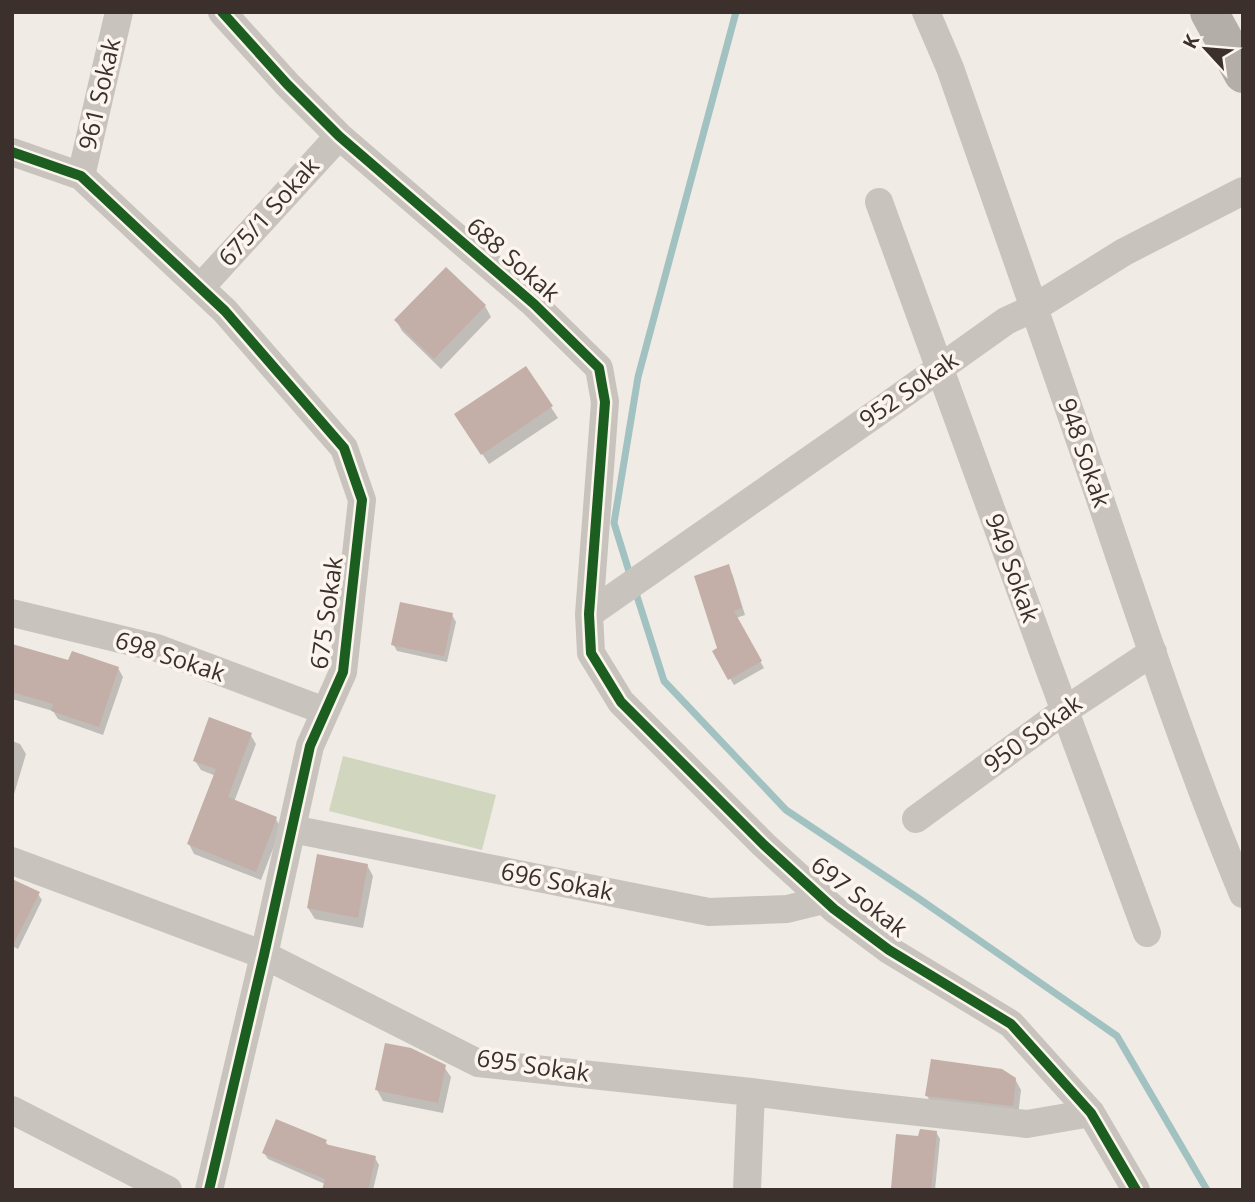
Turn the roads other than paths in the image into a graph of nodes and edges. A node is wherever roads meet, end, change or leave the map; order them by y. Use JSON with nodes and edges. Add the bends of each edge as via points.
{"nodes":[{"id":1,"x":119,"y":12,"type":"edge"},
{"id":2,"x":222,"y":12,"type":"edge"},
{"id":3,"x":926,"y":12,"type":"edge"},
{"id":4,"x":1209,"y":12,"type":"edge"},
{"id":5,"x":1243,"y":74,"type":"edge"},
{"id":6,"x":339,"y":135,"type":"junction"},
{"id":7,"x":12,"y":152,"type":"edge"},
{"id":8,"x":81,"y":176,"type":"junction"},
{"id":9,"x":1243,"y":191,"type":"edge"},
{"id":10,"x":879,"y":202,"type":"dead end"},
{"id":11,"x":200,"y":288,"type":"junction"},
{"id":12,"x":1034,"y":308,"type":"junction"},
{"id":13,"x":939,"y":369,"type":"junction"},
{"id":14,"x":12,"y":613,"type":"edge"},
{"id":15,"x":589,"y":614,"type":"junction"},
{"id":16,"x":1153,"y":652,"type":"junction"},
{"id":17,"x":326,"y":711,"type":"junction"},
{"id":18,"x":1064,"y":711,"type":"junction"},
{"id":19,"x":916,"y":819,"type":"dead end"},
{"id":20,"x":292,"y":829,"type":"junction"},
{"id":21,"x":12,"y":861,"type":"edge"},
{"id":22,"x":1243,"y":894,"type":"edge"},
{"id":23,"x":824,"y":901,"type":"junction"},
{"id":24,"x":1147,"y":933,"type":"dead end"},
{"id":25,"x":264,"y":955,"type":"junction"},
{"id":26,"x":751,"y":1092,"type":"junction"},
{"id":27,"x":12,"y":1110,"type":"edge"},
{"id":28,"x":1091,"y":1113,"type":"junction"},
{"id":29,"x":168,"y":1190,"type":"edge"},
{"id":30,"x":209,"y":1190,"type":"edge"},
{"id":31,"x":747,"y":1190,"type":"edge"},
{"id":32,"x":1136,"y":1190,"type":"edge"}],
"edges":[{"from":1,"to":8,"type":"street","name":"961 Sokak"},
{"from":2,"to":6,"type":"street","name":"688 Sokak"},
{"from":3,"to":12,"type":"street","name":"948 Sokak"},
{"from":4,"to":5,"type":"highway"},
{"from":6,"to":11,"type":"street","name":"675/1 Sokak"},
{"from":6,"to":15,"type":"street","name":"688 Sokak","via":[[534,304],[599,368],[605,402]]},
{"from":7,"to":8,"type":"street"},
{"from":8,"to":11,"type":"street","name":"675 Sokak"},
{"from":9,"to":12,"type":"street","name":"952 Sokak","via":[[1124,252]]},
{"from":10,"to":13,"type":"street","name":"949 Sokak"},
{"from":11,"to":17,"type":"street","name":"675 Sokak","via":[[344,447],[362,500],[343,672]]},
{"from":12,"to":13,"type":"street","name":"952 Sokak","via":[[1006,321]]},
{"from":12,"to":16,"type":"street","name":"948 Sokak"},
{"from":13,"to":15,"type":"street","name":"952 Sokak"},
{"from":13,"to":18,"type":"street","name":"949 Sokak"},
{"from":14,"to":17,"type":"street","name":"698 Sokak","via":[[157,648]]},
{"from":15,"to":23,"type":"street","name":"697 Sokak","via":[[591,653],[621,702]]},
{"from":16,"to":18,"type":"street","name":"950 Sokak"},
{"from":16,"to":22,"type":"street","name":"948 Sokak"},
{"from":17,"to":20,"type":"street","name":"675 Sokak","via":[[310,747]]},
{"from":18,"to":19,"type":"street","name":"950 Sokak"},
{"from":18,"to":24,"type":"street","name":"949 Sokak"},
{"from":20,"to":23,"type":"street","name":"696 Sokak","via":[[709,912],[787,909]]},
{"from":20,"to":25,"type":"street","name":"675 Sokak"},
{"from":21,"to":25,"type":"street","name":"695 Sokak"},
{"from":23,"to":28,"type":"street","name":"697 Sokak","via":[[889,950],[1011,1024]]},
{"from":25,"to":26,"type":"street","name":"695 Sokak","via":[[478,1063]]},
{"from":25,"to":30,"type":"street","name":"675 Sokak"},
{"from":26,"to":28,"type":"street","name":"695 Sokak","via":[[1027,1124]]},
{"from":26,"to":31,"type":"street"},
{"from":27,"to":29,"type":"street"},
{"from":28,"to":32,"type":"street","name":"697 Sokak"}]}
